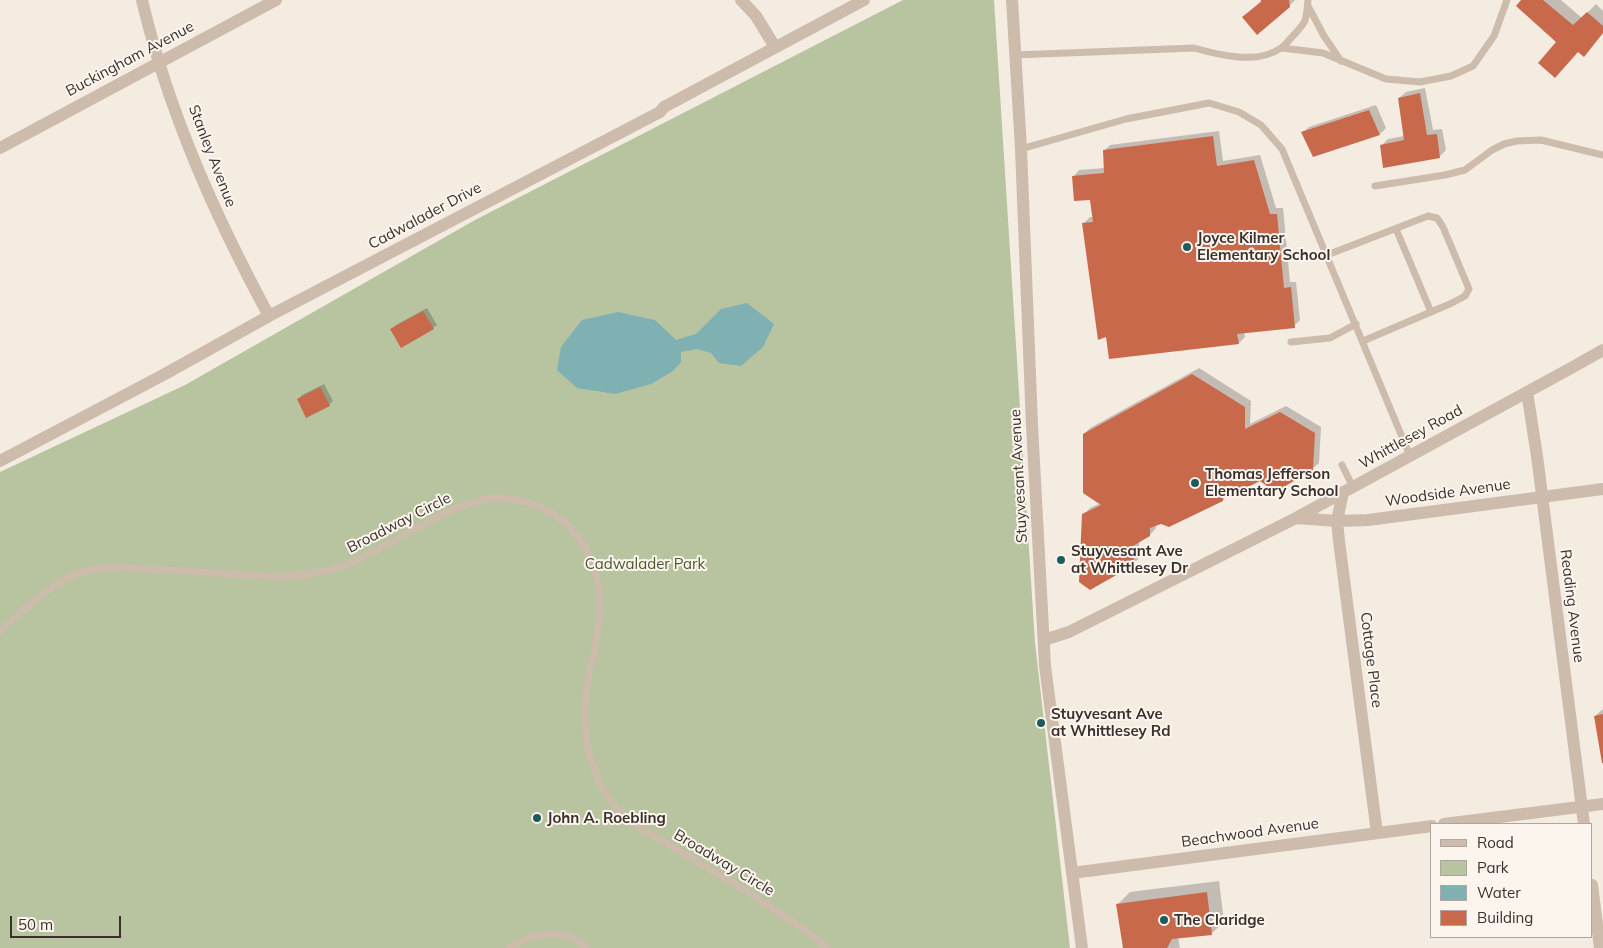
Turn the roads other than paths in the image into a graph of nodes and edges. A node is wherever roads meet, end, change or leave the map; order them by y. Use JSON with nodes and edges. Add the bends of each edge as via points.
{"nodes":[{"id":1,"x":142,"y":0,"type":"edge"},
{"id":2,"x":276,"y":0,"type":"edge"},
{"id":3,"x":741,"y":0,"type":"edge"},
{"id":4,"x":864,"y":0,"type":"edge"},
{"id":5,"x":1012,"y":0,"type":"edge"},
{"id":6,"x":1507,"y":0,"type":"edge"},
{"id":7,"x":1308,"y":3,"type":"edge"},
{"id":8,"x":775,"y":47,"type":"junction"},
{"id":9,"x":1282,"y":48,"type":"junction"},
{"id":10,"x":1015,"y":55,"type":"junction"},
{"id":11,"x":1341,"y":61,"type":"junction"},
{"id":12,"x":159,"y":62,"type":"junction"},
{"id":13,"x":0,"y":148,"type":"edge"},
{"id":14,"x":1022,"y":149,"type":"junction"},
{"id":15,"x":1603,"y":155,"type":"edge"},
{"id":16,"x":1375,"y":186,"type":"dead end"},
{"id":17,"x":1396,"y":229,"type":"junction"},
{"id":18,"x":1328,"y":255,"type":"junction"},
{"id":19,"x":1430,"y":312,"type":"junction"},
{"id":20,"x":269,"y":316,"type":"junction"},
{"id":21,"x":1356,"y":324,"type":"junction"},
{"id":22,"x":1290,"y":342,"type":"dead end"},
{"id":23,"x":1363,"y":342,"type":"junction"},
{"id":24,"x":1603,"y":350,"type":"edge"},
{"id":25,"x":1526,"y":392,"type":"junction"},
{"id":26,"x":1410,"y":456,"type":"junction"},
{"id":27,"x":0,"y":461,"type":"edge"},
{"id":28,"x":1342,"y":465,"type":"dead end"},
{"id":29,"x":1348,"y":489,"type":"junction"},
{"id":30,"x":1603,"y":489,"type":"edge"},
{"id":31,"x":1542,"y":497,"type":"junction"},
{"id":32,"x":1296,"y":518,"type":"junction"},
{"id":33,"x":1337,"y":521,"type":"junction"},
{"id":34,"x":0,"y":630,"type":"edge"},
{"id":35,"x":1044,"y":640,"type":"junction"},
{"id":36,"x":1603,"y":804,"type":"edge"},
{"id":37,"x":1582,"y":807,"type":"junction"},
{"id":38,"x":1452,"y":823,"type":"edge"},
{"id":39,"x":1584,"y":823,"type":"edge"},
{"id":40,"x":1430,"y":826,"type":"edge"},
{"id":41,"x":1377,"y":833,"type":"junction"},
{"id":42,"x":1072,"y":873,"type":"junction"},
{"id":43,"x":1593,"y":893,"type":"edge"},
{"id":44,"x":509,"y":948,"type":"edge"},
{"id":45,"x":588,"y":948,"type":"edge"},
{"id":46,"x":828,"y":948,"type":"edge"},
{"id":47,"x":1082,"y":948,"type":"edge"},
{"id":48,"x":1600,"y":948,"type":"edge"}],
"edges":[{"from":1,"to":12,"type":"street","name":"Stanley Avenue"},
{"from":2,"to":12,"type":"street","name":"Buckingham Avenue"},
{"from":3,"to":8,"type":"street","via":[[756,16]]},
{"from":4,"to":8,"type":"street","name":"Cadwalader Drive"},
{"from":5,"to":10,"type":"street","name":"Stuyvesant Avenue"},
{"from":6,"to":11,"type":"lane","via":[[1494,36],[1473,66],[1452,76],[1420,82],[1386,80]]},
{"from":7,"to":9,"type":"lane","via":[[1306,22]]},
{"from":7,"to":11,"type":"lane"},
{"from":8,"to":20,"type":"street","name":"Cadwalader Drive","via":[[660,112]]},
{"from":9,"to":10,"type":"lane","via":[[1250,58],[1194,48]]},
{"from":9,"to":11,"type":"lane","via":[[1323,53]]},
{"from":10,"to":14,"type":"street","name":"Stuyvesant Avenue"},
{"from":12,"to":13,"type":"street","name":"Buckingham Avenue"},
{"from":12,"to":20,"type":"street","name":"Stanley Avenue","via":[[220,222]]},
{"from":14,"to":18,"type":"lane","via":[[1126,119],[1208,102],[1239,112],[1261,125],[1282,149]]},
{"from":14,"to":35,"type":"street","name":"Stuyvesant Avenue","via":[[1031,407]]},
{"from":15,"to":16,"type":"lane","via":[[1541,140],[1518,141],[1492,150],[1464,170]]},
{"from":17,"to":18,"type":"lane"},
{"from":17,"to":19,"type":"lane"},
{"from":17,"to":19,"type":"lane","via":[[1428,216],[1437,218],[1469,289],[1466,296]]},
{"from":18,"to":21,"type":"lane"},
{"from":19,"to":23,"type":"lane"},
{"from":20,"to":27,"type":"street","name":"Cadwalader Drive"},
{"from":21,"to":22,"type":"lane","via":[[1330,338]]},
{"from":21,"to":23,"type":"lane"},
{"from":23,"to":26,"type":"lane"},
{"from":24,"to":25,"type":"street","name":"Whittlesey Road"},
{"from":25,"to":26,"type":"street","name":"Whittlesey Road"},
{"from":25,"to":31,"type":"street","name":"Reading Avenue"},
{"from":26,"to":29,"type":"street","name":"Whittlesey Road"},
{"from":28,"to":29,"type":"lane"},
{"from":29,"to":32,"type":"street","name":"Whittlesey Road"},
{"from":29,"to":33,"type":"street","name":"Cottage Place"},
{"from":30,"to":31,"type":"street","name":"Woodside Avenue"},
{"from":31,"to":33,"type":"street","name":"Woodside Avenue","via":[[1368,520]]},
{"from":31,"to":37,"type":"street","name":"Reading Avenue"},
{"from":32,"to":33,"type":"street","name":"Woodside Avenue"},
{"from":32,"to":35,"type":"street","name":"Whittlesey Road","via":[[1069,632]]},
{"from":33,"to":41,"type":"street","name":"Cottage Place"},
{"from":34,"to":46,"type":"lane","name":"Broadway Circle","via":[[58,583],[97,568],[280,577],[309,574],[352,563],[453,509],[488,498],[524,501],[539,506],[566,523],[577,536],[597,578],[600,616],[585,702],[585,726],[593,769],[611,803],[635,825],[738,886]]},
{"from":35,"to":42,"type":"street","name":"Stuyvesant Avenue"},
{"from":36,"to":37,"type":"street"},
{"from":37,"to":38,"type":"street"},
{"from":37,"to":39,"type":"street","name":"Reading Avenue"},
{"from":40,"to":41,"type":"street","name":"Beachwood Avenue"},
{"from":41,"to":42,"type":"street","name":"Beachwood Avenue"},
{"from":42,"to":47,"type":"street","name":"Stuyvesant Avenue"},
{"from":43,"to":48,"type":"street"},
{"from":44,"to":45,"type":"lane","via":[[520,940],[549,933],[570,937]]}]}
